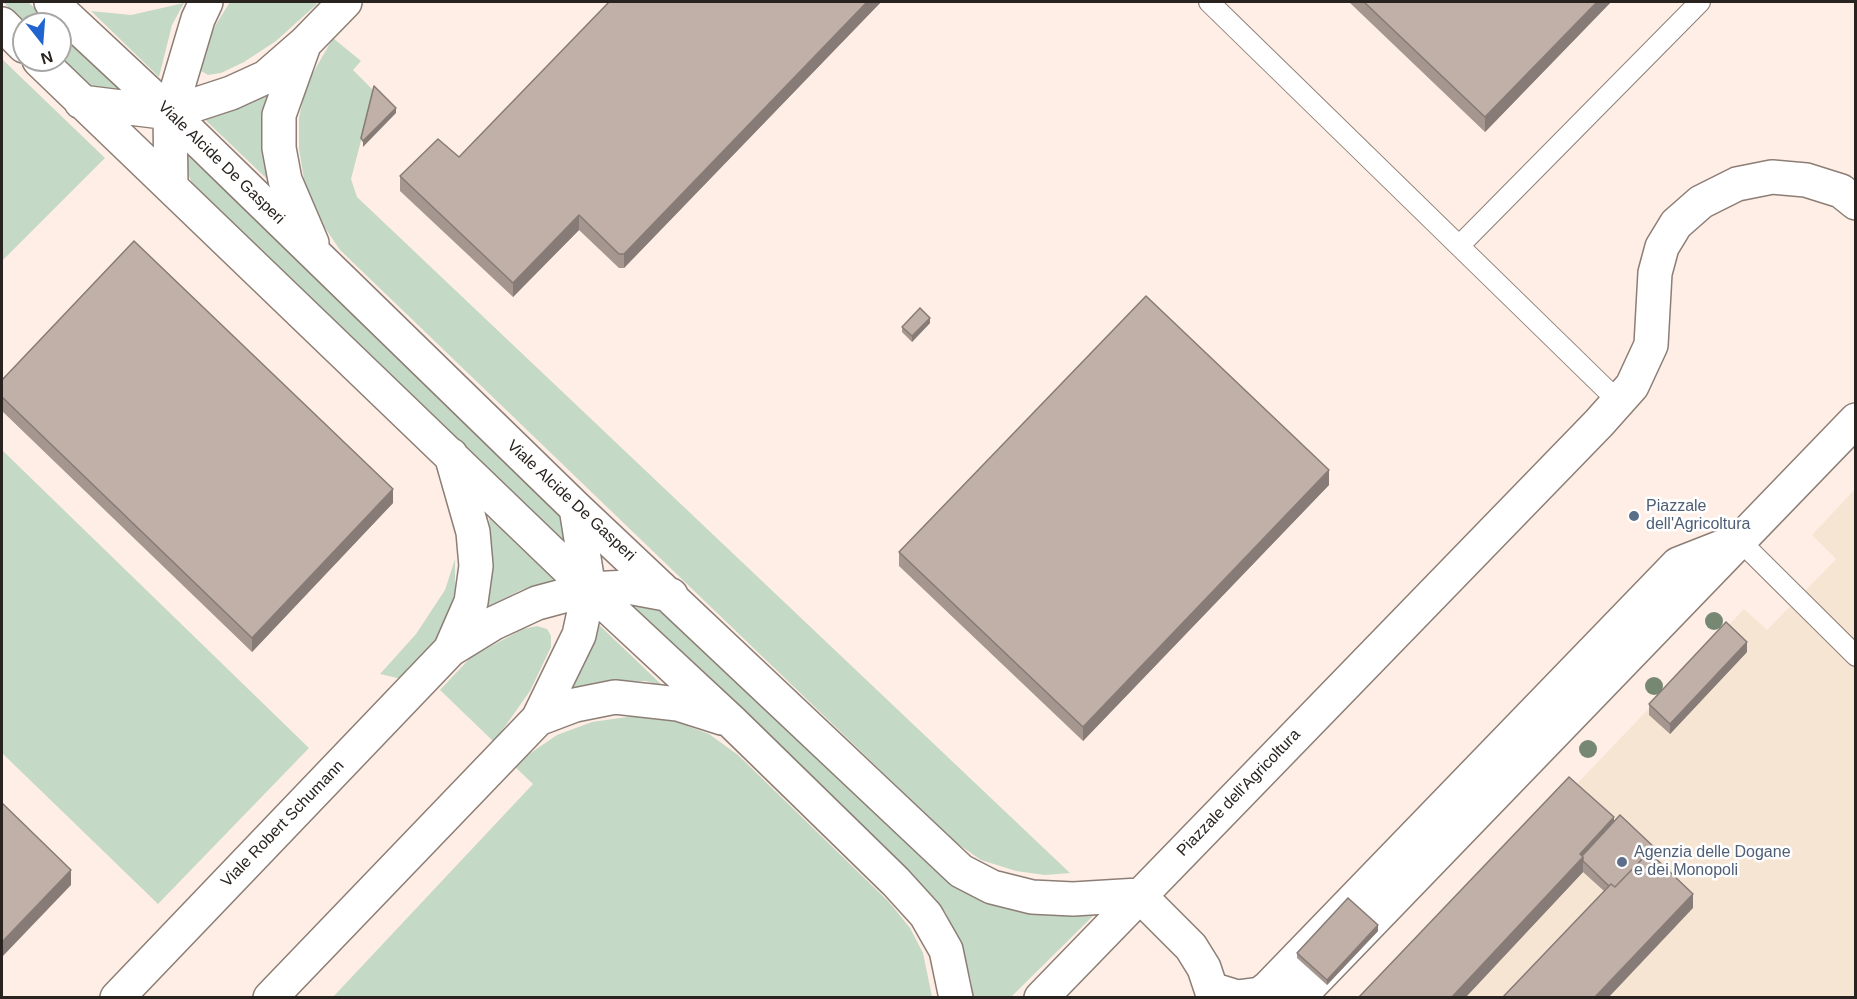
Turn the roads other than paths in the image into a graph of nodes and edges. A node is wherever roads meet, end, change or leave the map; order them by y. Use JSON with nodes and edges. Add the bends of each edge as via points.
{"nodes":[{"id":1,"x":51,"y":2,"type":"edge"},
{"id":2,"x":206,"y":2,"type":"edge"},
{"id":3,"x":345,"y":2,"type":"edge"},
{"id":4,"x":1209,"y":2,"type":"edge"},
{"id":5,"x":1700,"y":2,"type":"edge"},
{"id":6,"x":305,"y":43,"type":"junction"},
{"id":7,"x":51,"y":72,"type":"edge"},
{"id":8,"x":81,"y":102,"type":"junction"},
{"id":9,"x":170,"y":113,"type":"junction"},
{"id":10,"x":171,"y":186,"type":"junction"},
{"id":11,"x":1856,"y":203,"type":"edge"},
{"id":12,"x":1459,"y":246,"type":"junction"},
{"id":13,"x":319,"y":258,"type":"junction"},
{"id":14,"x":1618,"y":401,"type":"junction"},
{"id":15,"x":1856,"y":420,"type":"edge"},
{"id":16,"x":450,"y":454,"type":"junction"},
{"id":17,"x":576,"y":508,"type":"junction"},
{"id":18,"x":1739,"y":540,"type":"junction"},
{"id":19,"x":589,"y":589,"type":"junction"},
{"id":20,"x":671,"y":595,"type":"junction"},
{"id":21,"x":450,"y":650,"type":"junction"},
{"id":22,"x":1856,"y":656,"type":"edge"},
{"id":23,"x":538,"y":719,"type":"junction"},
{"id":24,"x":731,"y":721,"type":"junction"},
{"id":25,"x":1139,"y":896,"type":"junction"},
{"id":26,"x":1212,"y":993,"type":"edge"},
{"id":27,"x":117,"y":998,"type":"edge"},
{"id":28,"x":270,"y":998,"type":"edge"},
{"id":29,"x":956,"y":998,"type":"edge"},
{"id":30,"x":1041,"y":998,"type":"edge"},
{"id":31,"x":1298,"y":998,"type":"edge"}],
"edges":[{"from":1,"to":9,"type":"street","name":"Viale Alcide De Gasperi"},
{"from":2,"to":9,"type":"street"},
{"from":3,"to":6,"type":"street"},
{"from":4,"to":12,"type":"lane"},
{"from":5,"to":12,"type":"lane"},
{"from":6,"to":9,"type":"street","via":[[266,77]]},
{"from":6,"to":13,"type":"street","via":[[279,114],[279,148],[285,180]]},
{"from":7,"to":8,"type":"street"},
{"from":8,"to":9,"type":"street"},
{"from":8,"to":10,"type":"street"},
{"from":9,"to":10,"type":"street"},
{"from":9,"to":13,"type":"street","name":"Viale Alcide De Gasperi"},
{"from":10,"to":16,"type":"street"},
{"from":11,"to":14,"type":"street","name":"Piazzale dell'Agricoltura","via":[[1841,191],[1806,180],[1772,177],[1737,184],[1701,202],[1676,224],[1662,247],[1655,273],[1651,345],[1632,386]]},
{"from":12,"to":14,"type":"lane"},
{"from":13,"to":17,"type":"street","name":"Viale Alcide De Gasperi"},
{"from":14,"to":25,"type":"street","name":"Piazzale dell'Agricoltura"},
{"from":15,"to":18,"type":"street"},
{"from":16,"to":19,"type":"street"},
{"from":16,"to":21,"type":"street","name":"Viale Robert Schumann","via":[[473,532],[476,566],[471,602]]},
{"from":17,"to":19,"type":"street"},
{"from":17,"to":20,"type":"street","name":"Viale Alcide De Gasperi"},
{"from":18,"to":22,"type":"lane"},
{"from":18,"to":26,"type":"street","via":[[1678,564],[1268,988],[1260,994],[1237,997]]},
{"from":18,"to":31,"type":"street"},
{"from":19,"to":20,"type":"street","name":"Viale Robert Schumann","via":[[628,587]]},
{"from":19,"to":21,"type":"street","name":"Viale Robert Schumann","via":[[537,603]]},
{"from":19,"to":23,"type":"street","via":[[579,635]]},
{"from":19,"to":24,"type":"street"},
{"from":20,"to":25,"type":"street","name":"Viale Alcide De Gasperi","via":[[961,871],[992,887],[1032,897]]},
{"from":21,"to":27,"type":"street","name":"Viale Robert Schumann"},
{"from":23,"to":24,"type":"street","via":[[575,705],[615,697],[678,704]]},
{"from":23,"to":28,"type":"street"},
{"from":24,"to":29,"type":"street","via":[[926,915],[946,950]]},
{"from":25,"to":26,"type":"street","via":[[1191,947],[1204,968]]},
{"from":25,"to":30,"type":"street","name":"Piazzale dell'Agricoltura"}]}
